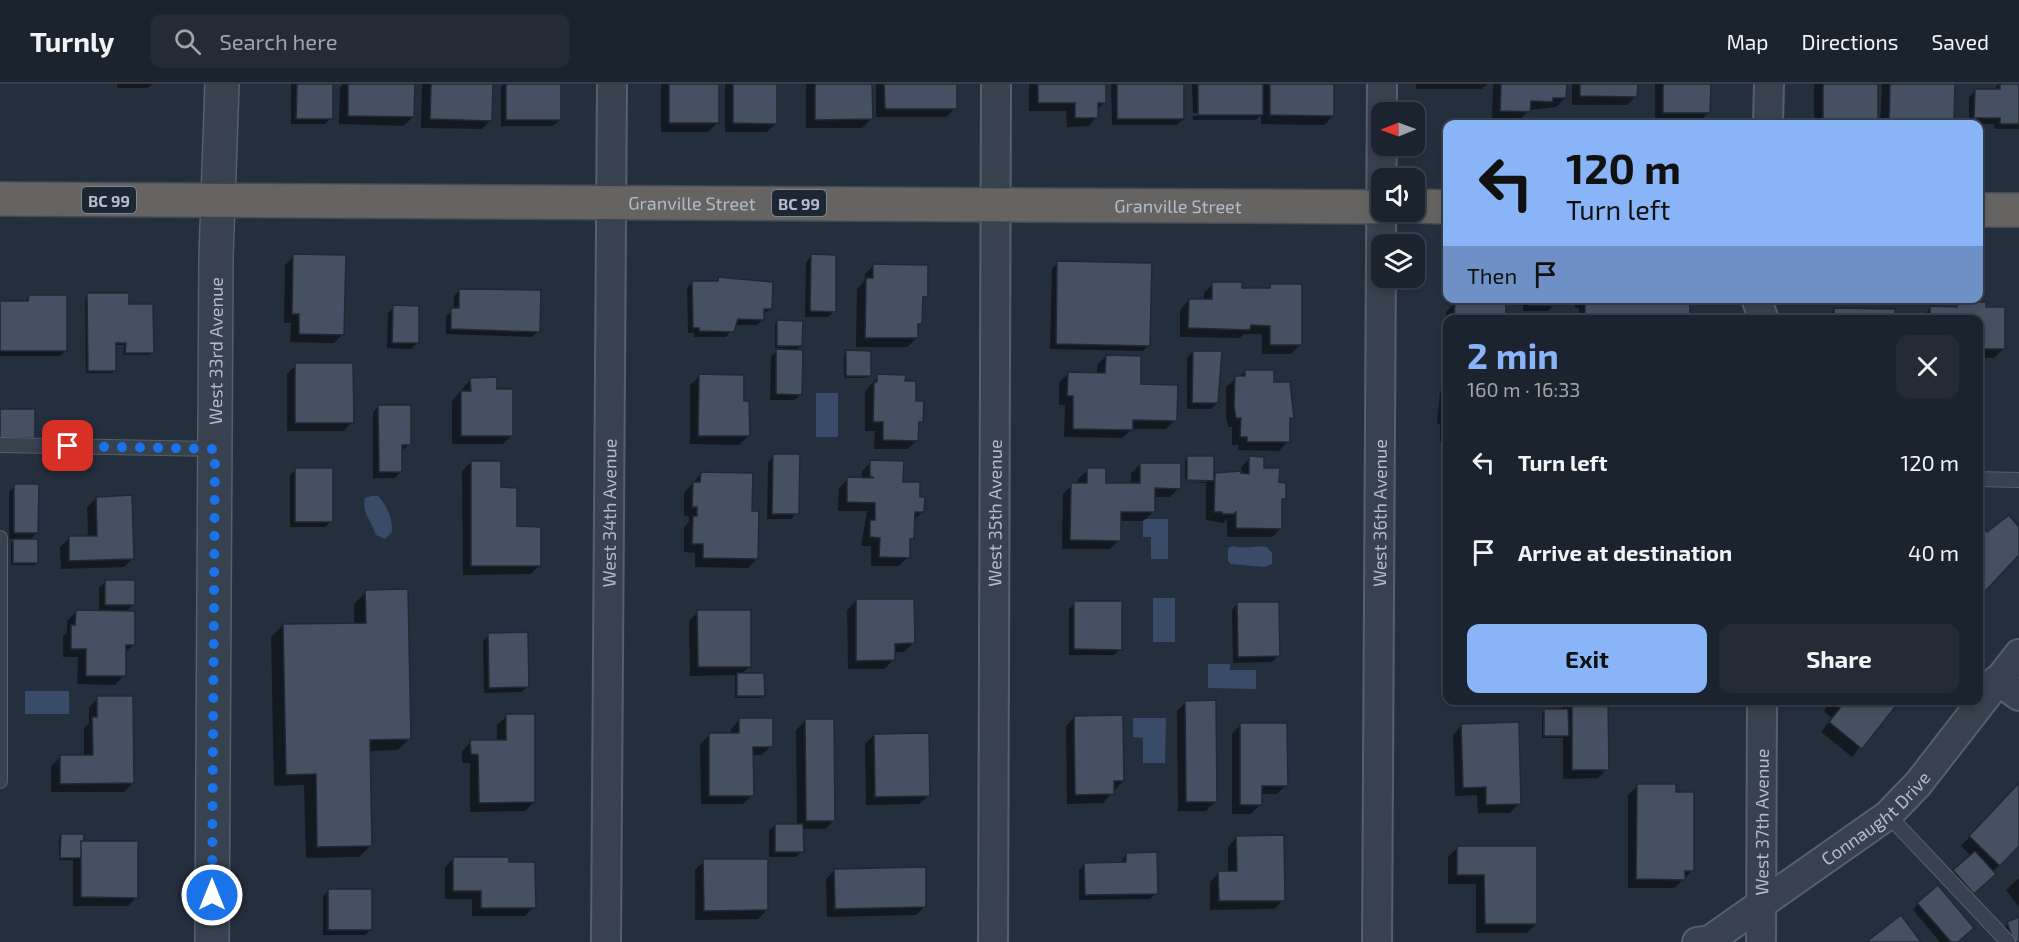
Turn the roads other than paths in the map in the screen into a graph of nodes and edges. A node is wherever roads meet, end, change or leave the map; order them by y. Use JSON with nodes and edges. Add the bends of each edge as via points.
{"nodes":[{"id":1,"x":222,"y":84,"type":"edge"},
{"id":2,"x":612,"y":84,"type":"edge"},
{"id":3,"x":996,"y":84,"type":"edge"},
{"id":4,"x":1382,"y":84,"type":"edge"},
{"id":5,"x":1769,"y":84,"type":"edge"},
{"id":6,"x":1768,"y":120,"type":"edge"},
{"id":7,"x":1381,"y":168,"type":"edge"},
{"id":8,"x":0,"y":199,"type":"edge"},
{"id":9,"x":218,"y":201,"type":"junction"},
{"id":10,"x":611,"y":202,"type":"junction"},
{"id":11,"x":996,"y":204,"type":"junction"},
{"id":12,"x":1371,"y":207,"type":"edge"},
{"id":13,"x":1425,"y":207,"type":"edge"},
{"id":14,"x":1443,"y":207,"type":"edge"},
{"id":15,"x":1983,"y":210,"type":"edge"},
{"id":16,"x":2019,"y":210,"type":"edge"},
{"id":17,"x":1381,"y":222,"type":"edge"},
{"id":18,"x":0,"y":445,"type":"edge"},
{"id":19,"x":215,"y":449,"type":"junction"},
{"id":20,"x":1983,"y":479,"type":"edge"},
{"id":21,"x":2019,"y":480,"type":"edge"},
{"id":22,"x":0,"y":538,"type":"edge"},
{"id":23,"x":2019,"y":654,"type":"edge"},
{"id":24,"x":2008,"y":688,"type":"edge"},
{"id":25,"x":1762,"y":705,"type":"edge"},
{"id":26,"x":0,"y":781,"type":"edge"},
{"id":27,"x":1888,"y":815,"type":"junction"},
{"id":28,"x":1761,"y":903,"type":"junction"},
{"id":29,"x":212,"y":942,"type":"edge"},
{"id":30,"x":606,"y":942,"type":"edge"},
{"id":31,"x":993,"y":942,"type":"edge"},
{"id":32,"x":1377,"y":942,"type":"edge"},
{"id":33,"x":1696,"y":942,"type":"edge"},
{"id":34,"x":1761,"y":942,"type":"edge"},
{"id":35,"x":2008,"y":942,"type":"edge"}],
"edges":[{"from":1,"to":9,"type":"street","name":"West 33rd Avenue"},
{"from":2,"to":10,"type":"street","name":"West 34th Avenue"},
{"from":3,"to":11,"type":"street","name":"West 35th Avenue"},
{"from":4,"to":7,"type":"street","name":"West 36th Avenue"},
{"from":5,"to":6,"type":"street"},
{"from":8,"to":9,"type":"highway","name":"Granville Street","number":"BC 99"},
{"from":9,"to":10,"type":"highway","name":"Granville Street","number":"BC 99"},
{"from":9,"to":19,"type":"street","name":"West 33rd Avenue"},
{"from":10,"to":11,"type":"highway","name":"Granville Street","number":"BC 99"},
{"from":10,"to":30,"type":"street","name":"West 34th Avenue"},
{"from":11,"to":12,"type":"highway","name":"Granville Street","number":"BC 99"},
{"from":11,"to":31,"type":"street","name":"West 35th Avenue"},
{"from":13,"to":14,"type":"highway"},
{"from":15,"to":16,"type":"highway"},
{"from":17,"to":32,"type":"street","name":"West 36th Avenue"},
{"from":18,"to":19,"type":"lane"},
{"from":19,"to":29,"type":"street","name":"West 33rd Avenue"},
{"from":20,"to":21,"type":"lane"},
{"from":22,"to":26,"type":"lane"},
{"from":23,"to":24,"type":"street","name":"Connaught Drive"},
{"from":24,"to":27,"type":"street","name":"Connaught Drive"},
{"from":25,"to":28,"type":"street","name":"West 37th Avenue"},
{"from":27,"to":28,"type":"street","name":"Connaught Drive"},
{"from":27,"to":35,"type":"lane"},
{"from":28,"to":33,"type":"street","name":"Connaught Drive","via":[[1710,940]]},
{"from":28,"to":34,"type":"street","name":"West 37th Avenue"}]}
